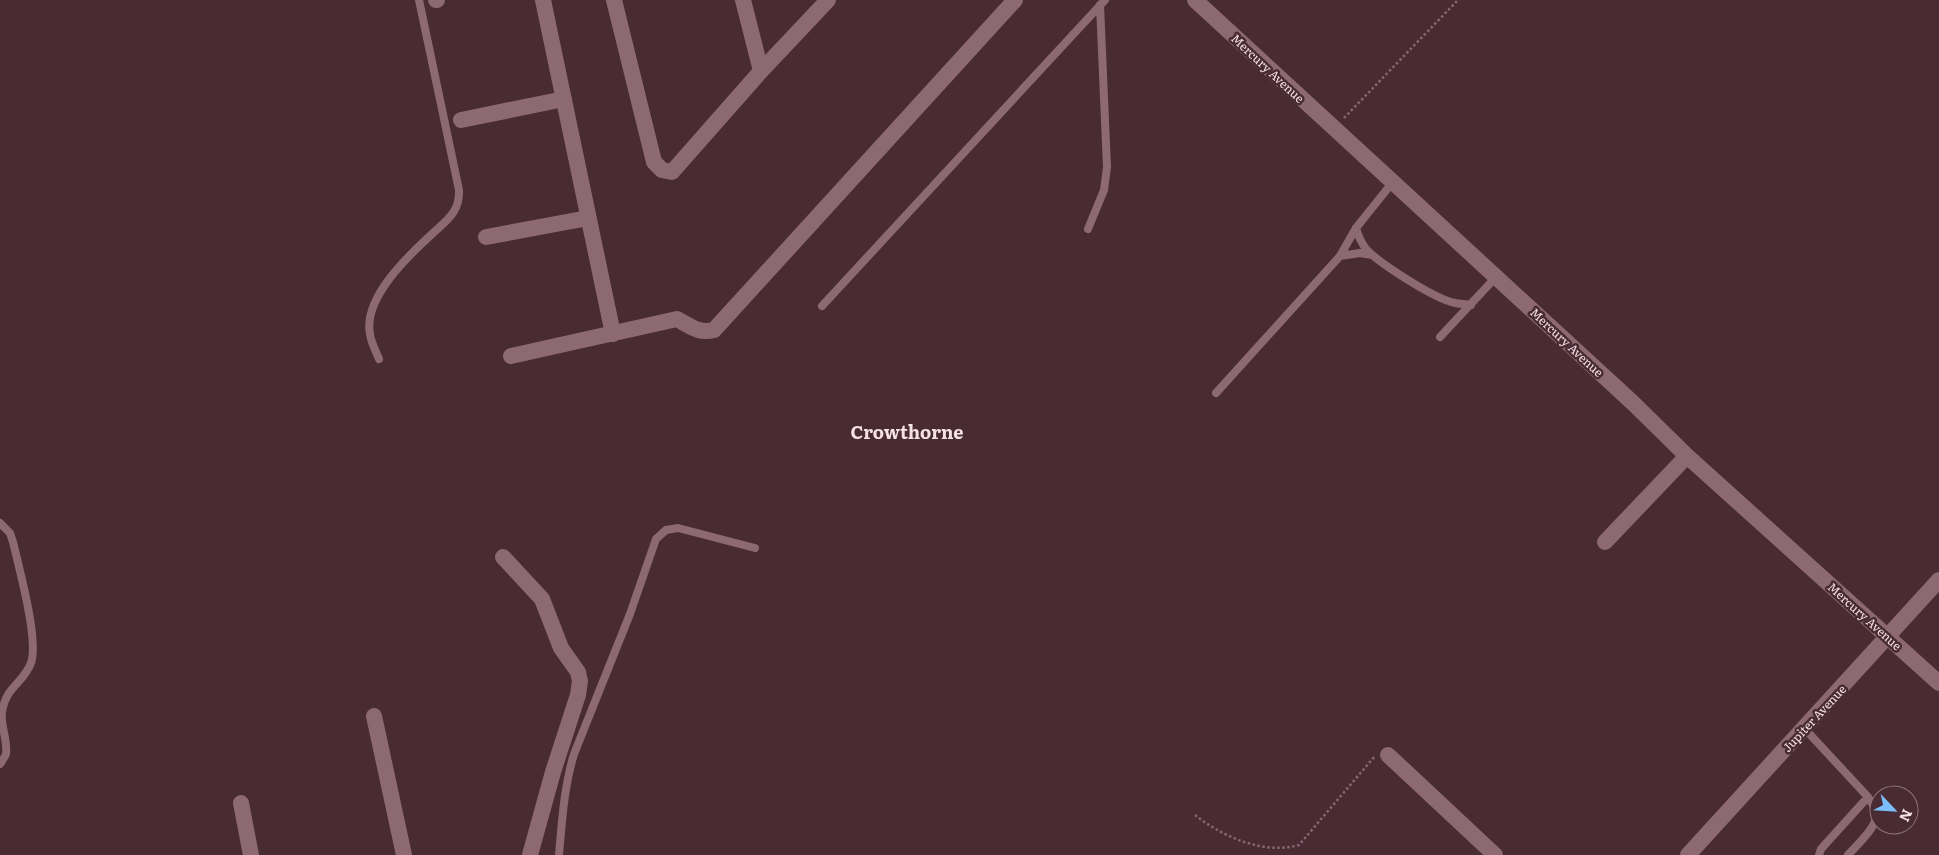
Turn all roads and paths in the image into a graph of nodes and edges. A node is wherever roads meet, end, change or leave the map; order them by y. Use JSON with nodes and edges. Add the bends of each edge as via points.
{"nodes":[{"id":1,"x":419,"y":0,"type":"edge"},
{"id":2,"x":543,"y":0,"type":"edge"},
{"id":3,"x":614,"y":0,"type":"edge"},
{"id":4,"x":743,"y":0,"type":"edge"},
{"id":5,"x":828,"y":0,"type":"edge"},
{"id":6,"x":1015,"y":0,"type":"edge"},
{"id":7,"x":1195,"y":0,"type":"edge"},
{"id":8,"x":1458,"y":0,"type":"edge"},
{"id":9,"x":1103,"y":3,"type":"edge"},
{"id":10,"x":761,"y":71,"type":"junction"},
{"id":11,"x":564,"y":100,"type":"junction"},
{"id":12,"x":461,"y":120,"type":"dead end"},
{"id":13,"x":1334,"y":128,"type":"junction"},
{"id":14,"x":1392,"y":183,"type":"junction"},
{"id":15,"x":588,"y":218,"type":"junction"},
{"id":16,"x":1356,"y":228,"type":"junction"},
{"id":17,"x":1088,"y":229,"type":"dead end"},
{"id":18,"x":486,"y":237,"type":"dead end"},
{"id":19,"x":1374,"y":255,"type":"junction"},
{"id":20,"x":1340,"y":256,"type":"junction"},
{"id":21,"x":1496,"y":277,"type":"junction"},
{"id":22,"x":1471,"y":305,"type":"junction"},
{"id":23,"x":822,"y":306,"type":"dead end"},
{"id":24,"x":613,"y":334,"type":"junction"},
{"id":25,"x":1440,"y":337,"type":"dead end"},
{"id":26,"x":511,"y":356,"type":"dead end"},
{"id":27,"x":379,"y":359,"type":"dead end"},
{"id":28,"x":1216,"y":393,"type":"dead end"},
{"id":29,"x":1687,"y":456,"type":"junction"},
{"id":30,"x":0,"y":523,"type":"edge"},
{"id":31,"x":1605,"y":542,"type":"dead end"},
{"id":32,"x":755,"y":548,"type":"dead end"},
{"id":33,"x":503,"y":557,"type":"dead end"},
{"id":34,"x":1939,"y":580,"type":"edge"},
{"id":35,"x":1888,"y":637,"type":"junction"},
{"id":36,"x":1939,"y":684,"type":"edge"},
{"id":37,"x":374,"y":716,"type":"dead end"},
{"id":38,"x":1804,"y":728,"type":"junction"},
{"id":39,"x":1388,"y":754,"type":"joint"},
{"id":40,"x":0,"y":764,"type":"edge"},
{"id":41,"x":1868,"y":797,"type":"junction"},
{"id":42,"x":241,"y":803,"type":"dead end"},
{"id":43,"x":1195,"y":815,"type":"dead end"},
{"id":44,"x":1240,"y":846,"type":"dead end"},
{"id":45,"x":1291,"y":851,"type":"dead end"},
{"id":46,"x":250,"y":855,"type":"edge"},
{"id":47,"x":404,"y":855,"type":"edge"},
{"id":48,"x":530,"y":855,"type":"edge"},
{"id":49,"x":559,"y":855,"type":"edge"},
{"id":50,"x":1495,"y":855,"type":"edge"},
{"id":51,"x":1688,"y":855,"type":"edge"},
{"id":52,"x":1819,"y":855,"type":"edge"},
{"id":53,"x":1848,"y":855,"type":"edge"}],
"edges":[{"from":1,"to":27,"type":"lane","via":[[459,202],[451,217],[410,256],[374,302],[369,333]]},
{"from":2,"to":11,"type":"street"},
{"from":3,"to":10,"type":"street","via":[[654,162],[662,170],[672,172]]},
{"from":4,"to":10,"type":"street"},
{"from":5,"to":10,"type":"street"},
{"from":6,"to":24,"type":"street","via":[[714,330],[700,331],[677,319]]},
{"from":7,"to":13,"type":"street","name":"Mercury Avenue"},
{"from":8,"to":13,"type":"path"},
{"from":9,"to":17,"type":"lane","via":[[1107,167],[1104,190]]},
{"from":9,"to":23,"type":"lane"},
{"from":11,"to":12,"type":"street"},
{"from":11,"to":15,"type":"street"},
{"from":13,"to":14,"type":"street","name":"Mercury Avenue"},
{"from":14,"to":16,"type":"lane"},
{"from":14,"to":21,"type":"street","name":"Mercury Avenue"},
{"from":15,"to":18,"type":"street"},
{"from":15,"to":24,"type":"street"},
{"from":16,"to":19,"type":"lane","via":[[1358,237]]},
{"from":16,"to":20,"type":"lane"},
{"from":19,"to":20,"type":"lane"},
{"from":19,"to":22,"type":"lane","via":[[1434,294],[1455,303]]},
{"from":20,"to":28,"type":"lane"},
{"from":21,"to":22,"type":"lane"},
{"from":21,"to":29,"type":"street","name":"Mercury Avenue"},
{"from":22,"to":25,"type":"lane"},
{"from":24,"to":26,"type":"street"},
{"from":29,"to":31,"type":"street"},
{"from":29,"to":35,"type":"street","name":"Mercury Avenue"},
{"from":30,"to":40,"type":"lane","via":[[10,533],[13,542],[31,626],[33,656],[27,670],[5,696],[1,714],[6,754]]},
{"from":32,"to":49,"type":"lane","via":[[678,528],[666,530],[656,539],[574,754]]},
{"from":33,"to":48,"type":"street","via":[[542,600],[561,648],[578,672],[580,681]]},
{"from":34,"to":35,"type":"street","name":"Jupiter Avenue"},
{"from":35,"to":36,"type":"street","name":"Mercury Avenue"},
{"from":35,"to":38,"type":"street","name":"Jupiter Avenue"},
{"from":37,"to":47,"type":"street"},
{"from":38,"to":41,"type":"lane"},
{"from":38,"to":51,"type":"street","name":"Jupiter Avenue"},
{"from":39,"to":45,"type":"path","via":[[1372,758]]},
{"from":39,"to":50,"type":"street"},
{"from":41,"to":52,"type":"lane"},
{"from":41,"to":53,"type":"lane","via":[[1877,818]]},
{"from":42,"to":46,"type":"street"},
{"from":43,"to":44,"type":"path"}]}
